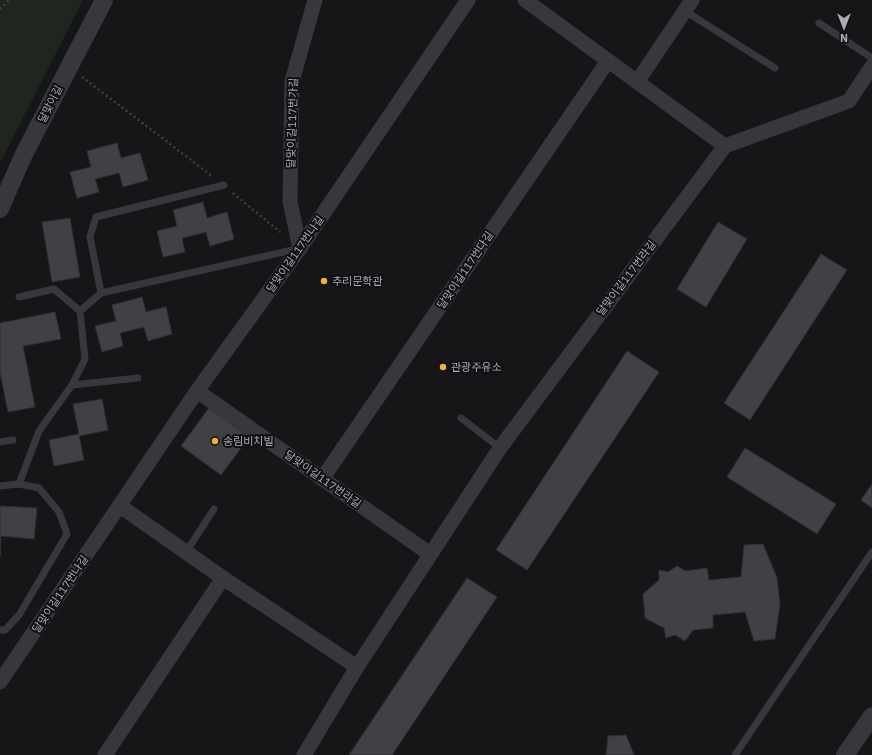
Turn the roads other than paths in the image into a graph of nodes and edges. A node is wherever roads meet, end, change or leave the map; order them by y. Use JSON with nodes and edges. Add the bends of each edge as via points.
{"nodes":[{"id":1,"x":104,"y":0,"type":"edge"},
{"id":2,"x":315,"y":0,"type":"edge"},
{"id":3,"x":468,"y":0,"type":"edge"},
{"id":4,"x":525,"y":0,"type":"edge"},
{"id":5,"x":688,"y":5,"type":"edge"},
{"id":6,"x":819,"y":23,"type":"dead end"},
{"id":7,"x":872,"y":58,"type":"edge"},
{"id":8,"x":608,"y":61,"type":"junction"},
{"id":9,"x":872,"y":66,"type":"edge"},
{"id":10,"x":775,"y":68,"type":"dead end"},
{"id":11,"x":637,"y":82,"type":"junction"},
{"id":12,"x":725,"y":146,"type":"junction"},
{"id":13,"x":224,"y":185,"type":"road end"},
{"id":14,"x":0,"y":209,"type":"edge"},
{"id":15,"x":300,"y":248,"type":"junction"},
{"id":16,"x":101,"y":293,"type":"junction"},
{"id":17,"x":19,"y":297,"type":"dead end"},
{"id":18,"x":80,"y":311,"type":"junction"},
{"id":19,"x":138,"y":378,"type":"dead end"},
{"id":20,"x":72,"y":385,"type":"junction"},
{"id":21,"x":197,"y":391,"type":"junction"},
{"id":22,"x":461,"y":418,"type":"dead end"},
{"id":23,"x":13,"y":440,"type":"dead end"},
{"id":24,"x":0,"y":442,"type":"edge"},
{"id":25,"x":500,"y":448,"type":"junction"},
{"id":26,"x":322,"y":479,"type":"junction"},
{"id":27,"x":19,"y":484,"type":"junction"},
{"id":28,"x":0,"y":486,"type":"edge"},
{"id":29,"x":120,"y":506,"type":"junction"},
{"id":30,"x":214,"y":509,"type":"dead end"},
{"id":31,"x":186,"y":552,"type":"junction"},
{"id":32,"x":872,"y":552,"type":"edge"},
{"id":33,"x":430,"y":554,"type":"junction"},
{"id":34,"x":223,"y":578,"type":"junction"},
{"id":35,"x":0,"y":630,"type":"edge"},
{"id":36,"x":357,"y":667,"type":"junction"},
{"id":37,"x":0,"y":682,"type":"edge"},
{"id":38,"x":872,"y":716,"type":"edge"},
{"id":39,"x":105,"y":755,"type":"edge"},
{"id":40,"x":304,"y":755,"type":"edge"},
{"id":41,"x":735,"y":755,"type":"edge"},
{"id":42,"x":845,"y":755,"type":"edge"}],
"edges":[{"from":1,"to":14,"type":"street","name":"달맞이길","via":[[24,156]]},
{"from":2,"to":15,"type":"street","name":"달맞이길117번가길","via":[[292,81],[290,202]]},
{"from":3,"to":15,"type":"street","name":"달맞이길117번나길"},
{"from":4,"to":8,"type":"street"},
{"from":5,"to":10,"type":"lane"},
{"from":5,"to":11,"type":"street"},
{"from":6,"to":7,"type":"lane"},
{"from":8,"to":11,"type":"street"},
{"from":8,"to":26,"type":"street","name":"달맞이길117번다길"},
{"from":9,"to":12,"type":"street","via":[[849,101]]},
{"from":11,"to":12,"type":"street"},
{"from":12,"to":25,"type":"street","name":"달맞이길117번라길"},
{"from":13,"to":16,"type":"lane","via":[[96,217],[90,237]]},
{"from":15,"to":16,"type":"lane"},
{"from":15,"to":21,"type":"street","name":"달맞이길117번나길"},
{"from":16,"to":18,"type":"lane"},
{"from":17,"to":18,"type":"lane","via":[[54,289]]},
{"from":18,"to":20,"type":"lane","via":[[85,358]]},
{"from":19,"to":20,"type":"lane"},
{"from":20,"to":27,"type":"lane","via":[[39,431]]},
{"from":21,"to":26,"type":"street","name":"달맞이길117번라길"},
{"from":21,"to":29,"type":"street","name":"달맞이길117번나길"},
{"from":22,"to":25,"type":"lane"},
{"from":23,"to":24,"type":"lane"},
{"from":25,"to":33,"type":"street","name":"달맞이길117번라길"},
{"from":26,"to":33,"type":"street","name":"달맞이길117번라길"},
{"from":27,"to":28,"type":"lane"},
{"from":27,"to":35,"type":"lane","via":[[39,488],[59,512],[67,534],[19,615],[5,630]]},
{"from":29,"to":31,"type":"street"},
{"from":29,"to":37,"type":"street","name":"달맞이길117번나길"},
{"from":30,"to":31,"type":"lane"},
{"from":31,"to":34,"type":"street"},
{"from":32,"to":41,"type":"lane"},
{"from":33,"to":36,"type":"street","name":"달맞이길117번라길"},
{"from":34,"to":36,"type":"street"},
{"from":34,"to":39,"type":"street"},
{"from":36,"to":40,"type":"street","name":"달맞이길117번라길"},
{"from":38,"to":42,"type":"street"}]}
